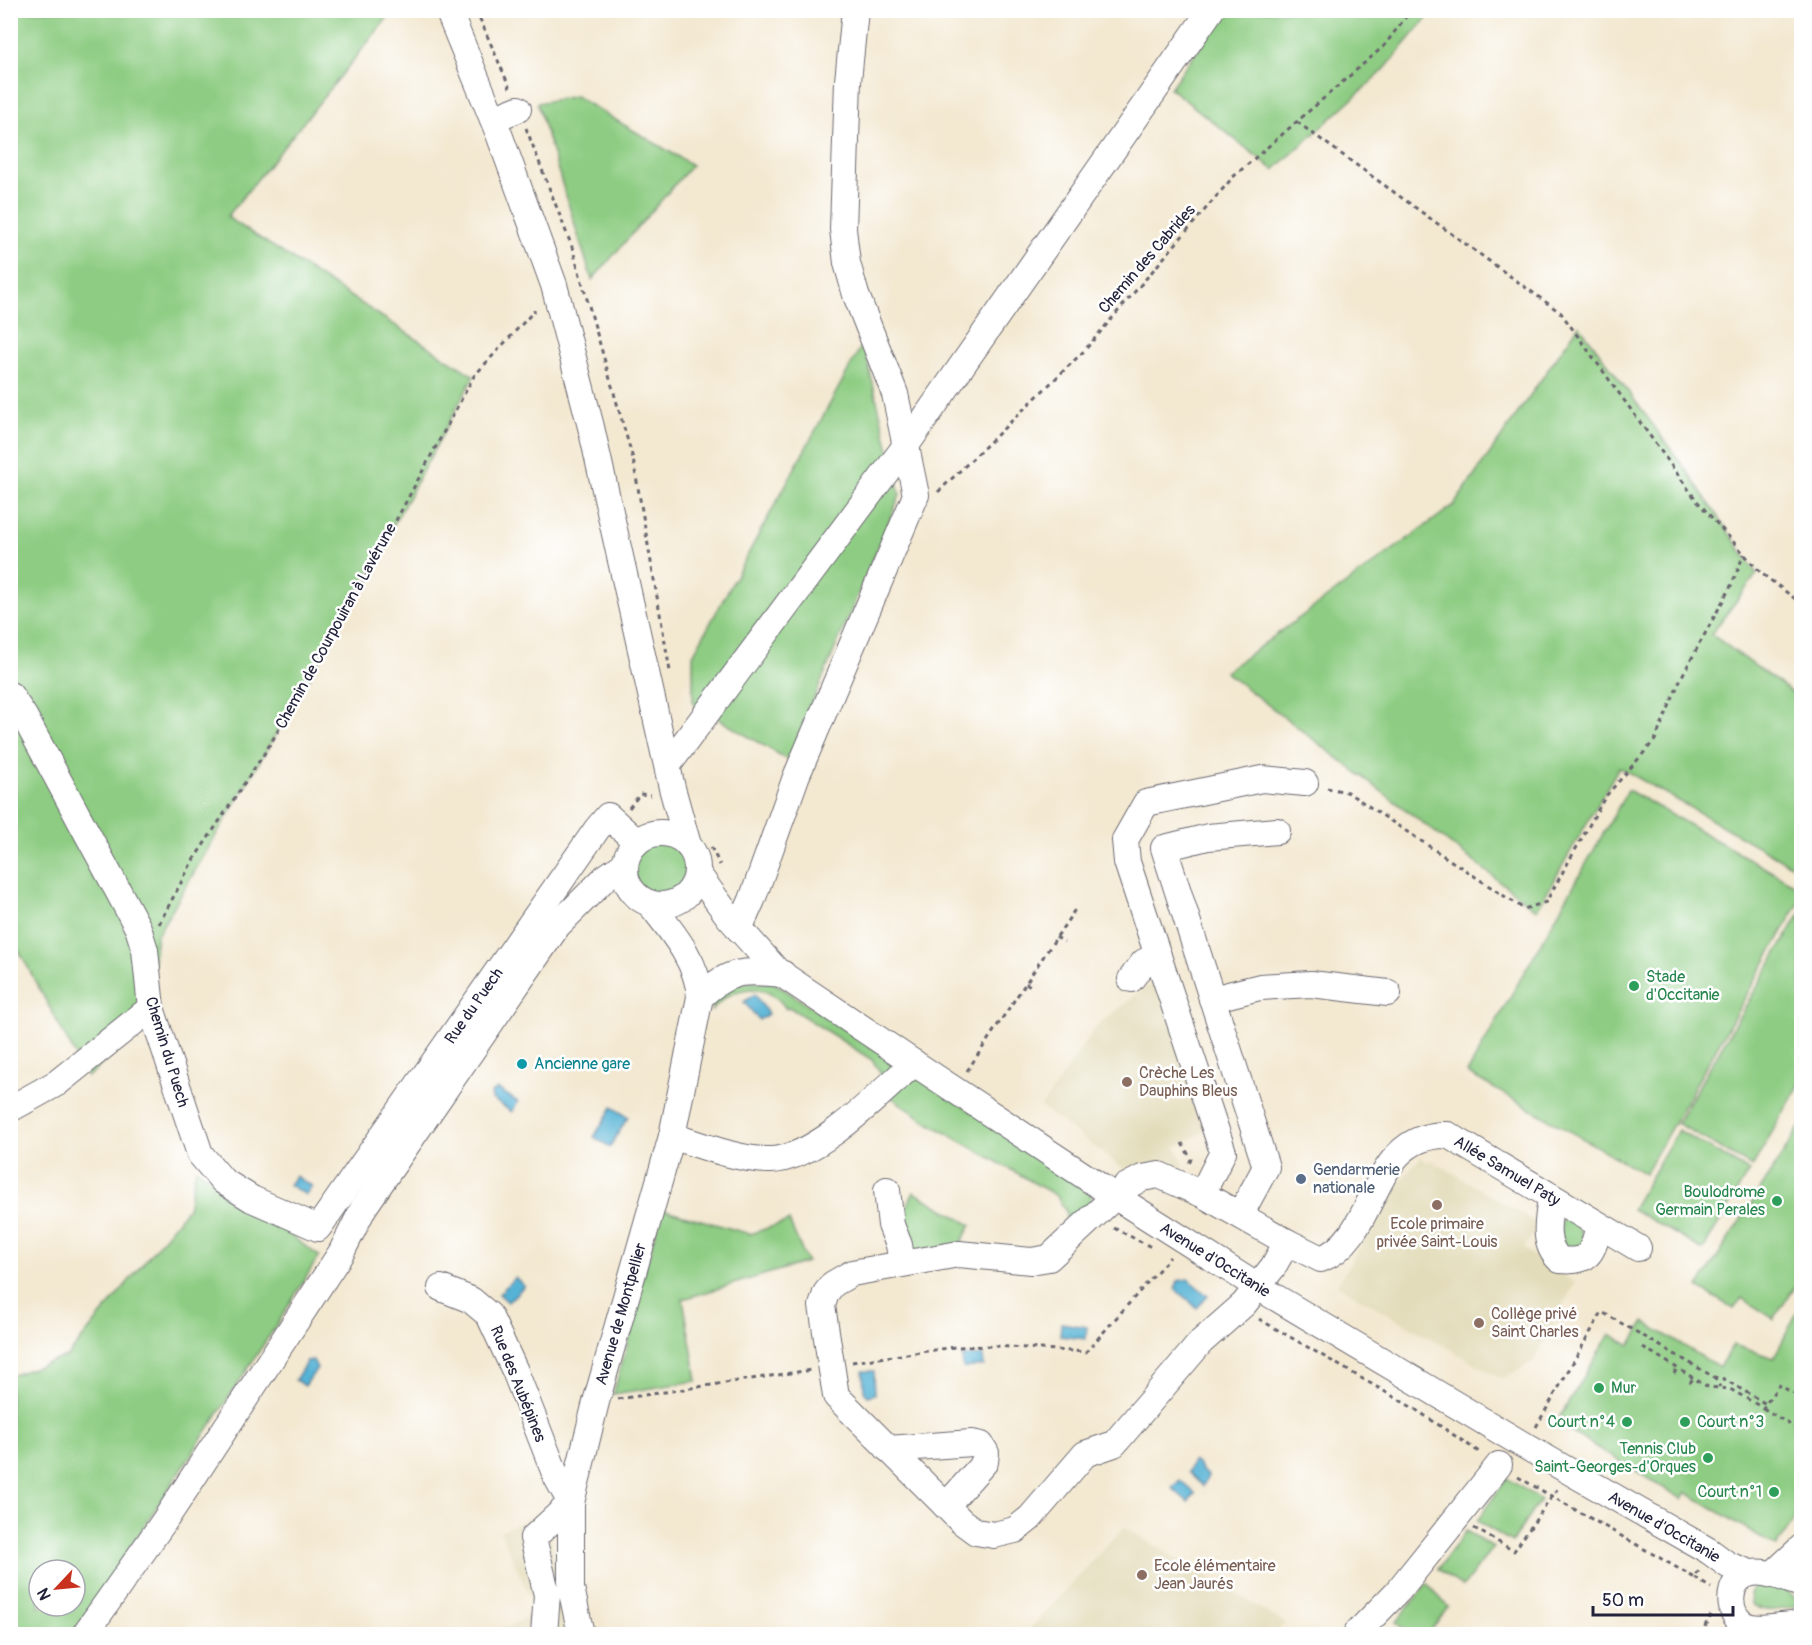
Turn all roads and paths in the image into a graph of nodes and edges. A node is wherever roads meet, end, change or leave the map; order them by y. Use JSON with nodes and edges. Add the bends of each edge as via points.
{"nodes":[{"id":1,"x":448,"y":10,"type":"edge"},
{"id":2,"x":855,"y":10,"type":"edge"},
{"id":3,"x":1211,"y":10,"type":"edge"},
{"id":4,"x":1411,"y":10,"type":"edge"},
{"id":5,"x":518,"y":109,"type":"dead end"},
{"id":6,"x":493,"y":119,"type":"junction"},
{"id":7,"x":1297,"y":122,"type":"junction"},
{"id":8,"x":535,"y":310,"type":"dead end"},
{"id":9,"x":907,"y":444,"type":"junction"},
{"id":10,"x":935,"y":495,"type":"dead end"},
{"id":11,"x":1744,"y":553,"type":"junction"},
{"id":12,"x":1802,"y":604,"type":"edge"},
{"id":13,"x":10,"y":695,"type":"edge"},
{"id":14,"x":670,"y":776,"type":"junction"},
{"id":15,"x":1305,"y":783,"type":"joint"},
{"id":16,"x":1277,"y":831,"type":"dead end"},
{"id":17,"x":688,"y":845,"type":"junction"},
{"id":18,"x":638,"y":847,"type":"junction"},
{"id":19,"x":594,"y":892,"type":"junction"},
{"id":20,"x":670,"y":895,"type":"junction"},
{"id":21,"x":1076,"y":908,"type":"dead end"},
{"id":22,"x":734,"y":923,"type":"junction"},
{"id":23,"x":1056,"y":937,"type":"junction"},
{"id":24,"x":1064,"y":942,"type":"dead end"},
{"id":25,"x":145,"y":950,"type":"junction"},
{"id":26,"x":1158,"y":956,"type":"junction"},
{"id":27,"x":783,"y":974,"type":"junction"},
{"id":28,"x":1131,"y":979,"type":"dead end"},
{"id":29,"x":1026,"y":983,"type":"junction"},
{"id":30,"x":1033,"y":988,"type":"dead end"},
{"id":31,"x":1388,"y":993,"type":"dead end"},
{"id":32,"x":700,"y":997,"type":"junction"},
{"id":33,"x":1212,"y":999,"type":"junction"},
{"id":34,"x":151,"y":1008,"type":"junction"},
{"id":35,"x":914,"y":1063,"type":"junction"},
{"id":36,"x":967,"y":1071,"type":"dead end"},
{"id":37,"x":10,"y":1109,"type":"edge"},
{"id":38,"x":672,"y":1136,"type":"junction"},
{"id":39,"x":887,"y":1190,"type":"dead end"},
{"id":40,"x":1202,"y":1194,"type":"junction"},
{"id":41,"x":1116,"y":1197,"type":"junction"},
{"id":42,"x":1551,"y":1198,"type":"junction"},
{"id":43,"x":1240,"y":1215,"type":"junction"},
{"id":44,"x":1094,"y":1218,"type":"junction"},
{"id":45,"x":1599,"y":1226,"type":"junction"},
{"id":46,"x":318,"y":1228,"type":"joint"},
{"id":47,"x":1287,"y":1242,"type":"junction"},
{"id":48,"x":1152,"y":1248,"type":"dead end"},
{"id":49,"x":1638,"y":1248,"type":"dead end"},
{"id":50,"x":1161,"y":1252,"type":"dead end"},
{"id":51,"x":1170,"y":1257,"type":"junction"},
{"id":52,"x":902,"y":1263,"type":"junction"},
{"id":53,"x":1178,"y":1263,"type":"dead end"},
{"id":54,"x":1258,"y":1287,"type":"junction"},
{"id":55,"x":441,"y":1288,"type":"dead end"},
{"id":56,"x":1229,"y":1317,"type":"junction"},
{"id":57,"x":1643,"y":1347,"type":"dead end"},
{"id":58,"x":832,"y":1367,"type":"junction"},
{"id":59,"x":1677,"y":1368,"type":"junction"},
{"id":60,"x":1674,"y":1374,"type":"dead end"},
{"id":61,"x":1714,"y":1377,"type":"junction"},
{"id":62,"x":1693,"y":1378,"type":"junction"},
{"id":63,"x":1690,"y":1383,"type":"dead end"},
{"id":64,"x":1720,"y":1387,"type":"junction"},
{"id":65,"x":1802,"y":1398,"type":"edge"},
{"id":66,"x":596,"y":1402,"type":"junction"},
{"id":67,"x":1764,"y":1406,"type":"junction"},
{"id":68,"x":1781,"y":1419,"type":"junction"},
{"id":69,"x":1779,"y":1423,"type":"dead end"},
{"id":70,"x":1536,"y":1427,"type":"dead end"},
{"id":71,"x":1802,"y":1432,"type":"edge"},
{"id":72,"x":888,"y":1449,"type":"junction"},
{"id":73,"x":1499,"y":1465,"type":"junction"},
{"id":74,"x":1568,"y":1472,"type":"junction"},
{"id":75,"x":1552,"y":1499,"type":"junction"},
{"id":76,"x":571,"y":1503,"type":"junction"},
{"id":77,"x":946,"y":1506,"type":"junction"},
{"id":78,"x":1457,"y":1518,"type":"junction"},
{"id":79,"x":1802,"y":1547,"type":"edge"},
{"id":80,"x":1738,"y":1570,"type":"junction"},
{"id":81,"x":1802,"y":1584,"type":"edge"},
{"id":82,"x":1802,"y":1624,"type":"edge"},
{"id":83,"x":1744,"y":1629,"type":"edge"},
{"id":84,"x":85,"y":1635,"type":"edge"},
{"id":85,"x":544,"y":1635,"type":"edge"},
{"id":86,"x":581,"y":1635,"type":"edge"},
{"id":87,"x":1356,"y":1635,"type":"edge"}],
"edges":[{"from":1,"to":6,"type":"street"},
{"from":2,"to":9,"type":"street","via":[[848,81],[843,229],[856,295],[895,394]]},
{"from":3,"to":9,"type":"street"},
{"from":4,"to":7,"type":"path","name":"Chemin des Cabrides","via":[[1384,46]]},
{"from":5,"to":6,"type":"street"},
{"from":6,"to":14,"type":"street","via":[[554,285],[591,427]]},
{"from":7,"to":10,"type":"path","name":"Chemin des Cabrides","via":[[1233,177],[1084,351]]},
{"from":7,"to":11,"type":"path","via":[[1561,314],[1697,501]]},
{"from":8,"to":25,"type":"path","name":"Chemin de Courpouiran à Lavérune","via":[[474,376],[327,648],[266,751],[192,862]]},
{"from":9,"to":14,"type":"street"},
{"from":9,"to":22,"type":"street","via":[[916,495],[796,777],[753,900]]},
{"from":11,"to":12,"type":"path","via":[[1761,573]]},
{"from":11,"to":15,"type":"path","via":[[1654,740],[1605,797],[1546,902],[1524,909],[1347,792]]},
{"from":13,"to":25,"type":"street","name":"Chemin du Puech","via":[[138,928]]},
{"from":14,"to":17,"type":"street"},
{"from":14,"to":18,"type":"street"},
{"from":15,"to":26,"type":"street","via":[[1262,779],[1146,803],[1125,840],[1127,862]]},
{"from":16,"to":33,"type":"street","via":[[1208,837],[1164,848]]},
{"from":17,"to":18,"type":"street","via":[[671,834]]},
{"from":17,"to":20,"type":"street","via":[[696,858]]},
{"from":18,"to":19,"type":"street"},
{"from":18,"to":20,"type":"street","via":[[626,880]]},
{"from":18,"to":46,"type":"street","name":"Rue du Puech","via":[[608,816]]},
{"from":19,"to":20,"type":"street"},
{"from":19,"to":84,"type":"street","via":[[558,925],[364,1207],[341,1253]]},
{"from":20,"to":22,"type":"street","name":"Avenue d'Occitanie"},
{"from":20,"to":32,"type":"street","name":"Avenue de Montpellier","via":[[678,940],[697,975]]},
{"from":21,"to":23,"type":"path"},
{"from":22,"to":27,"type":"street","name":"Avenue d'Occitanie"},
{"from":23,"to":24,"type":"path"},
{"from":23,"to":29,"type":"path"},
{"from":25,"to":34,"type":"street","name":"Chemin du Puech"},
{"from":26,"to":28,"type":"street","via":[[1144,962]]},
{"from":26,"to":40,"type":"street","via":[[1223,1152]]},
{"from":27,"to":32,"type":"street","via":[[736,972],[717,981]]},
{"from":27,"to":35,"type":"street","name":"Avenue d'Occitanie"},
{"from":29,"to":30,"type":"path"},
{"from":29,"to":36,"type":"path"},
{"from":31,"to":33,"type":"street","via":[[1311,984],[1260,987]]},
{"from":32,"to":38,"type":"street","name":"Avenue de Montpellier"},
{"from":33,"to":43,"type":"street","via":[[1266,1167]]},
{"from":34,"to":37,"type":"street","via":[[57,1083]]},
{"from":34,"to":46,"type":"street","name":"Chemin du Puech","via":[[194,1139],[208,1165],[223,1181],[252,1199]]},
{"from":35,"to":38,"type":"street","via":[[828,1137],[779,1159],[760,1160]]},
{"from":35,"to":41,"type":"street","name":"Avenue d'Occitanie"},
{"from":38,"to":66,"type":"street","name":"Avenue de Montpellier"},
{"from":39,"to":52,"type":"street","via":[[891,1225]]},
{"from":40,"to":41,"type":"street","name":"Allée Samuel Paty","via":[[1159,1175],[1132,1182]]},
{"from":40,"to":43,"type":"street","name":"Allée Samuel Paty"},
{"from":41,"to":44,"type":"street","name":"Allée Samuel Paty"},
{"from":41,"to":54,"type":"street","name":"Avenue d'Occitanie"},
{"from":42,"to":45,"type":"street","name":"Allée Samuel Paty"},
{"from":42,"to":45,"type":"street","via":[[1548,1239],[1551,1252],[1560,1260],[1583,1260],[1591,1253]]},
{"from":42,"to":47,"type":"street","name":"Allée Samuel Paty","via":[[1448,1135],[1436,1135],[1407,1147],[1393,1159],[1346,1243],[1332,1255],[1321,1259]]},
{"from":43,"to":47,"type":"street","name":"Allée Samuel Paty"},
{"from":44,"to":48,"type":"path"},
{"from":44,"to":52,"type":"street","name":"Allée Samuel Paty","via":[[1041,1261],[959,1254]]},
{"from":45,"to":49,"type":"street","name":"Allée Samuel Paty"},
{"from":47,"to":54,"type":"street","name":"Allée Samuel Paty"},
{"from":50,"to":51,"type":"path"},
{"from":51,"to":53,"type":"path"},
{"from":51,"to":58,"type":"path","via":[[1086,1352],[955,1347]]},
{"from":52,"to":58,"type":"street","name":"Allée Samuel Paty","via":[[841,1277],[826,1293],[822,1306]]},
{"from":54,"to":56,"type":"street","name":"Allée Samuel Paty"},
{"from":54,"to":74,"type":"street","name":"Avenue d'Occitanie"},
{"from":55,"to":76,"type":"street","name":"Rue des Aubépines","via":[[471,1300],[489,1315]]},
{"from":56,"to":73,"type":"path","via":[[1238,1329],[1260,1319],[1415,1409]]},
{"from":56,"to":77,"type":"street","name":"Allée Samuel Paty","via":[[1201,1342],[1114,1444],[1085,1454],[1015,1530],[994,1535],[976,1532]]},
{"from":57,"to":59,"type":"path"},
{"from":58,"to":66,"type":"path"},
{"from":58,"to":72,"type":"street","name":"Allée Samuel Paty","via":[[836,1395]]},
{"from":59,"to":60,"type":"path"},
{"from":59,"to":62,"type":"path"},
{"from":61,"to":64,"type":"path"},
{"from":61,"to":67,"type":"path","via":[[1724,1378]]},
{"from":61,"to":70,"type":"path","via":[[1602,1312]]},
{"from":62,"to":63,"type":"path"},
{"from":62,"to":64,"type":"path","via":[[1708,1387]]},
{"from":64,"to":67,"type":"path"},
{"from":65,"to":67,"type":"path","via":[[1779,1385]]},
{"from":66,"to":76,"type":"street","name":"Avenue de Montpellier"},
{"from":67,"to":68,"type":"path"},
{"from":68,"to":69,"type":"path"},
{"from":68,"to":71,"type":"path"},
{"from":72,"to":77,"type":"street","name":"Allée Samuel Paty"},
{"from":72,"to":77,"type":"street","via":[[981,1445],[985,1462]]},
{"from":73,"to":75,"type":"path"},
{"from":73,"to":78,"type":"street"},
{"from":74,"to":75,"type":"path"},
{"from":74,"to":80,"type":"street","name":"Avenue d'Occitanie"},
{"from":75,"to":78,"type":"path","via":[[1514,1551]]},
{"from":75,"to":80,"type":"path","via":[[1695,1578]]},
{"from":76,"to":85,"type":"street","via":[[533,1538],[547,1595]]},
{"from":76,"to":86,"type":"street","name":"Avenue de Montpellier","via":[[571,1588]]},
{"from":78,"to":87,"type":"street","via":[[1398,1591]]},
{"from":79,"to":80,"type":"street"},
{"from":80,"to":81,"type":"street","name":"Avenue d'Occitanie"},
{"from":80,"to":83,"type":"street","via":[[1732,1610]]},
{"from":82,"to":83,"type":"street"}]}
